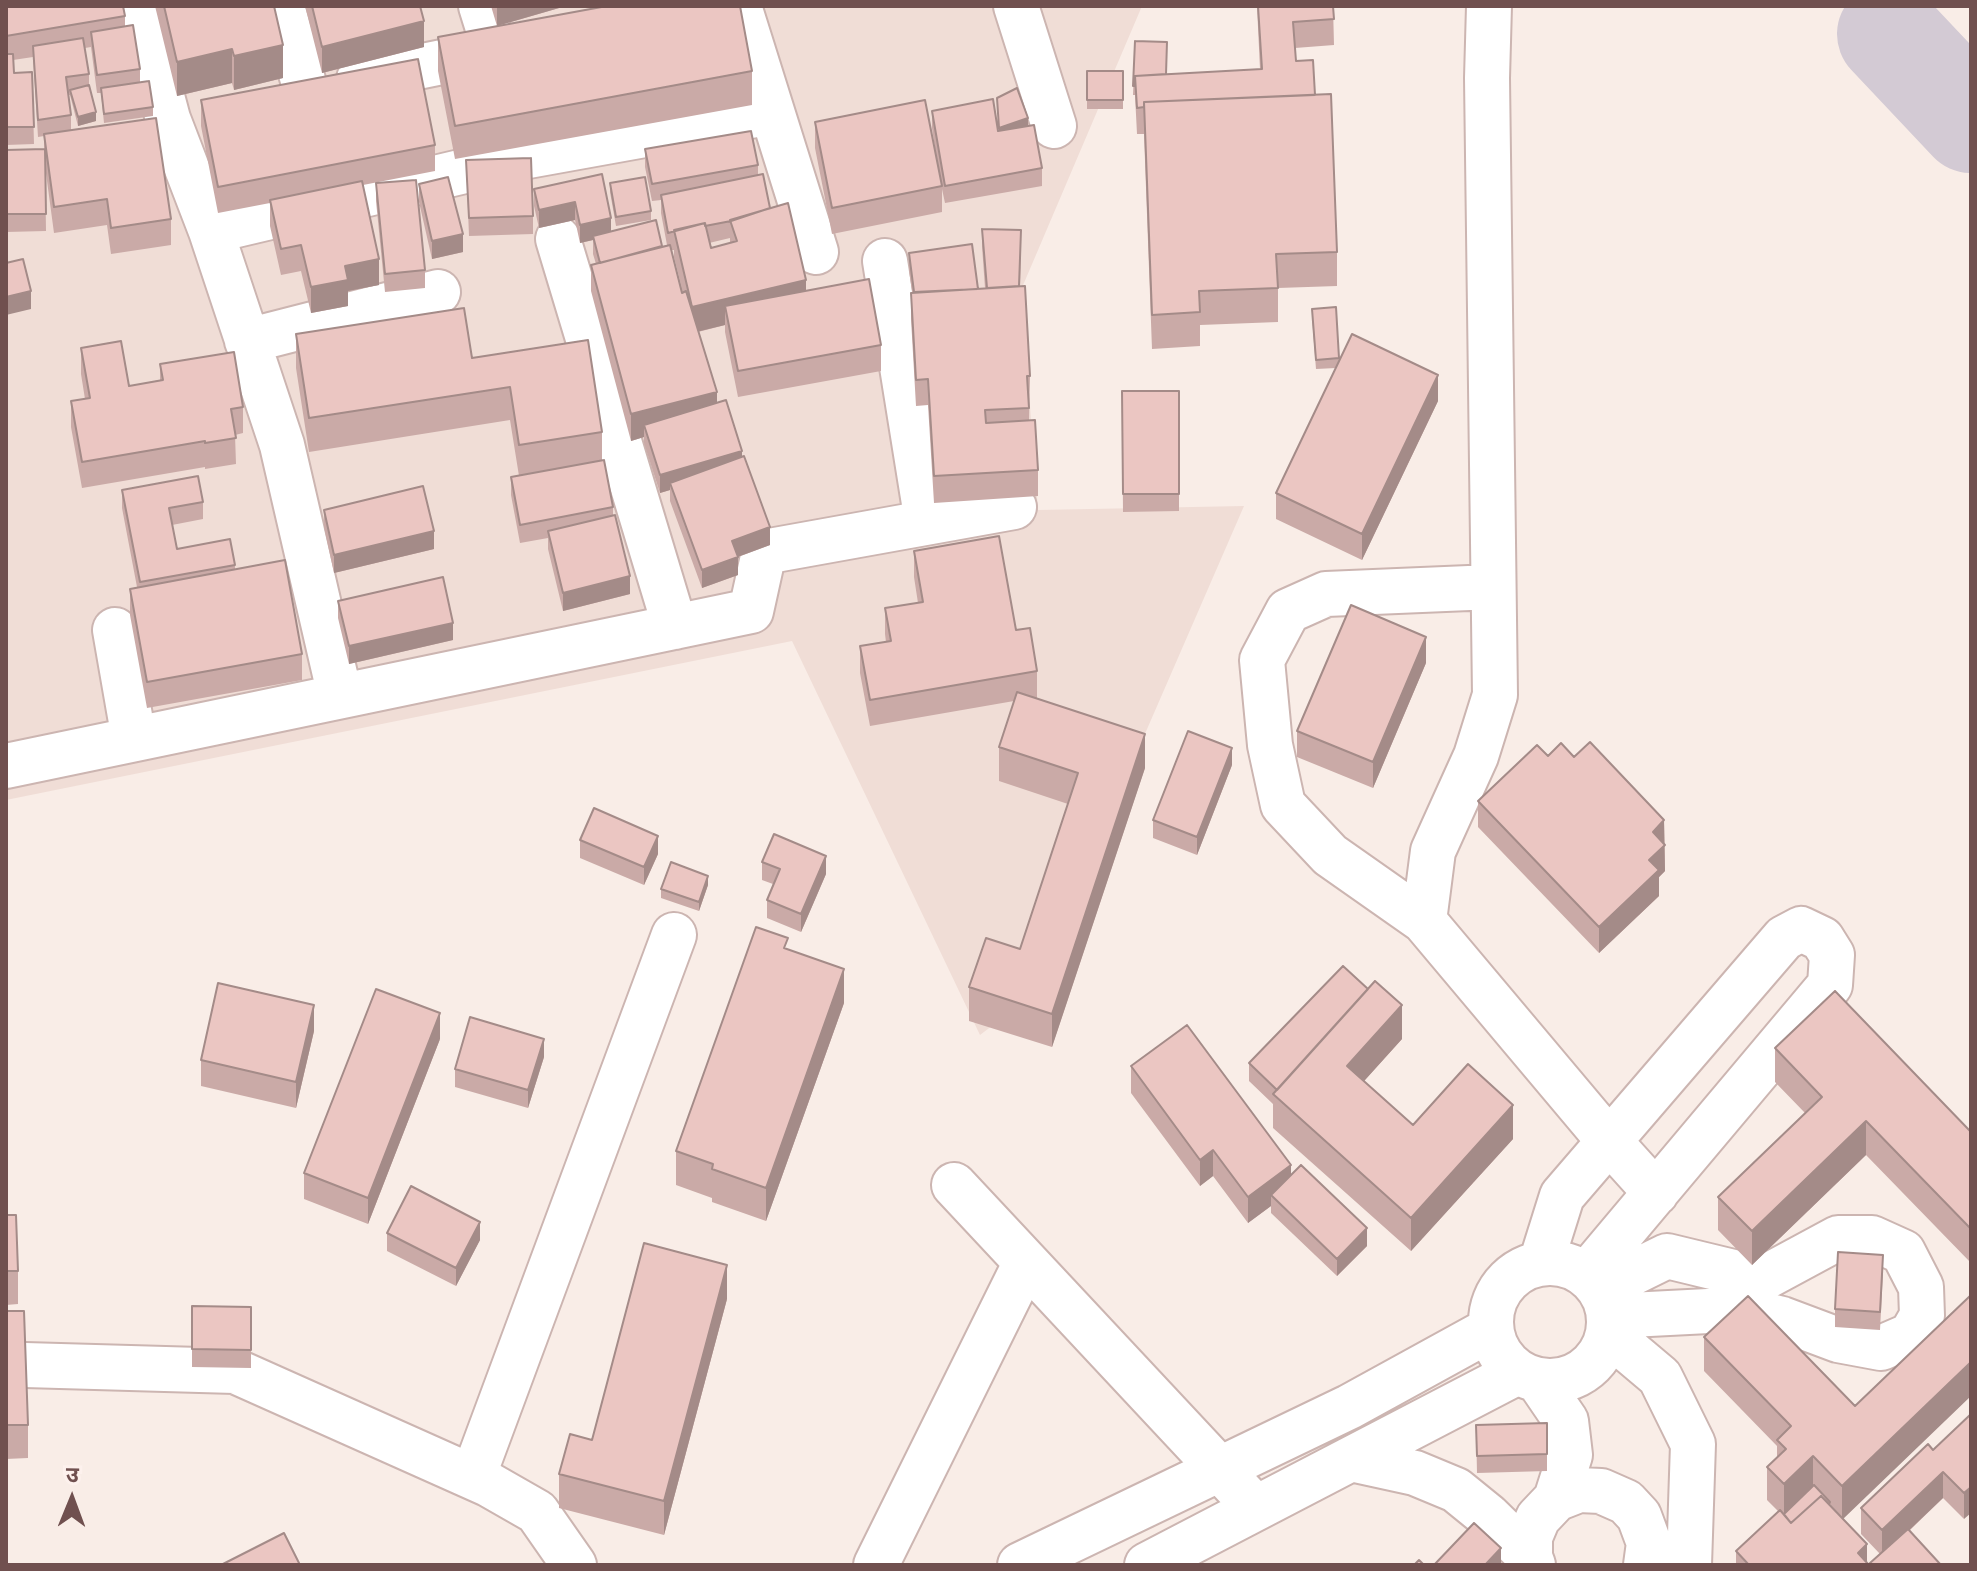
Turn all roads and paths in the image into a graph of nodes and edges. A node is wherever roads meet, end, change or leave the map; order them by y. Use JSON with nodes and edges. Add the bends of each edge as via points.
{"nodes":[{"id":1,"x":138,"y":6,"type":"edge"},
{"id":2,"x":282,"y":6,"type":"edge"},
{"id":3,"x":481,"y":6,"type":"edge"},
{"id":4,"x":739,"y":6,"type":"edge"},
{"id":5,"x":1016,"y":6,"type":"edge"},
{"id":6,"x":1489,"y":6,"type":"edge"},
{"id":7,"x":541,"y":42,"type":"edge"},
{"id":8,"x":495,"y":51,"type":"junction"},
{"id":9,"x":306,"y":91,"type":"junction"},
{"id":10,"x":260,"y":100,"type":"edge"},
{"id":11,"x":214,"y":110,"type":"edge"},
{"id":12,"x":772,"y":112,"type":"junction"},
{"id":13,"x":168,"y":119,"type":"junction"},
{"id":14,"x":1054,"y":126,"type":"dead end"},
{"id":15,"x":124,"y":130,"type":"edge"},
{"id":16,"x":211,"y":231,"type":"junction"},
{"id":17,"x":558,"y":239,"type":"dead end"},
{"id":18,"x":816,"y":252,"type":"dead end"},
{"id":19,"x":885,"y":261,"type":"dead end"},
{"id":20,"x":438,"y":292,"type":"dead end"},
{"id":21,"x":247,"y":341,"type":"junction"},
{"id":22,"x":1014,"y":507,"type":"dead end"},
{"id":23,"x":927,"y":522,"type":"junction"},
{"id":24,"x":1493,"y":587,"type":"junction"},
{"id":25,"x":675,"y":627,"type":"junction"},
{"id":26,"x":115,"y":630,"type":"dead end"},
{"id":27,"x":340,"y":696,"type":"junction"},
{"id":28,"x":134,"y":739,"type":"junction"},
{"id":29,"x":6,"y":766,"type":"edge"},
{"id":30,"x":1424,"y":921,"type":"junction"},
{"id":31,"x":674,"y":935,"type":"dead end"},
{"id":32,"x":1609,"y":1141,"type":"junction"},
{"id":33,"x":954,"y":1185,"type":"dead end"},
{"id":34,"x":1656,"y":1193,"type":"junction"},
{"id":35,"x":1026,"y":1262,"type":"junction"},
{"id":36,"x":1541,"y":1263,"type":"junction"},
{"id":37,"x":1602,"y":1303,"type":"junction"},
{"id":38,"x":1491,"y":1329,"type":"junction"},
{"id":39,"x":25,"y":1365,"type":"edge"},
{"id":40,"x":1528,"y":1376,"type":"junction"},
{"id":41,"x":1351,"y":1459,"type":"junction"},
{"id":42,"x":1220,"y":1469,"type":"junction"},
{"id":43,"x":473,"y":1477,"type":"junction"},
{"id":44,"x":1556,"y":1499,"type":"junction"},
{"id":45,"x":1256,"y":1508,"type":"junction"},
{"id":46,"x":1531,"y":1561,"type":"edge"},
{"id":47,"x":1658,"y":1564,"type":"edge"},
{"id":48,"x":574,"y":1565,"type":"edge"},
{"id":49,"x":876,"y":1565,"type":"edge"},
{"id":50,"x":1020,"y":1565,"type":"edge"},
{"id":51,"x":1147,"y":1565,"type":"edge"}],
"edges":[{"from":1,"to":13,"type":"street"},
{"from":2,"to":9,"type":"street"},
{"from":3,"to":8,"type":"street"},
{"from":4,"to":12,"type":"street"},
{"from":5,"to":14,"type":"street"},
{"from":6,"to":24,"type":"street"},
{"from":7,"to":8,"type":"street"},
{"from":8,"to":9,"type":"street"},
{"from":9,"to":10,"type":"street"},
{"from":11,"to":13,"type":"street"},
{"from":12,"to":16,"type":"street","via":[[528,156]]},
{"from":12,"to":18,"type":"street"},
{"from":13,"to":15,"type":"street"},
{"from":13,"to":16,"type":"street"},
{"from":16,"to":21,"type":"street"},
{"from":17,"to":25,"type":"street"},
{"from":19,"to":23,"type":"street"},
{"from":20,"to":21,"type":"street"},
{"from":21,"to":27,"type":"street","via":[[282,445]]},
{"from":22,"to":23,"type":"street"},
{"from":23,"to":25,"type":"street","via":[[764,552],[751,611]]},
{"from":24,"to":30,"type":"street","via":[[1495,695],[1476,756],[1433,851]]},
{"from":24,"to":30,"type":"street","via":[[1326,594],[1288,611],[1262,660],[1270,745],[1283,805],[1330,855]]},
{"from":25,"to":27,"type":"street"},
{"from":26,"to":28,"type":"street"},
{"from":27,"to":28,"type":"street"},
{"from":28,"to":29,"type":"street"},
{"from":30,"to":32,"type":"street"},
{"from":31,"to":43,"type":"street"},
{"from":32,"to":34,"type":"street"},
{"from":32,"to":34,"type":"street","via":[[1784,938],[1801,929],[1822,939],[1832,955],[1830,985]]},
{"from":32,"to":36,"type":"street","via":[[1562,1196]]},
{"from":33,"to":35,"type":"street"},
{"from":34,"to":37,"type":"street"},
{"from":35,"to":42,"type":"street"},
{"from":35,"to":49,"type":"street"},
{"from":36,"to":37,"type":"street","via":[[1562,1264]]},
{"from":36,"to":38,"type":"street","via":[[1517,1272],[1499,1290]]},
{"from":37,"to":37,"type":"street","via":[[1667,1256],[1762,1279],[1838,1238],[1872,1238],[1903,1252],[1921,1287],[1922,1316],[1911,1335],[1881,1348],[1757,1313]]},
{"from":37,"to":40,"type":"street","via":[[1600,1354],[1583,1372],[1565,1380]]},
{"from":37,"to":47,"type":"street","via":[[1660,1377],[1693,1444]]},
{"from":38,"to":40,"type":"street","via":[[1500,1355]]},
{"from":38,"to":42,"type":"street","via":[[1349,1407]]},
{"from":39,"to":43,"type":"street","via":[[235,1371]]},
{"from":40,"to":41,"type":"street"},
{"from":40,"to":44,"type":"street","via":[[1566,1421],[1570,1455]]},
{"from":41,"to":45,"type":"street"},
{"from":41,"to":46,"type":"street","via":[[1415,1473],[1456,1490]]},
{"from":42,"to":45,"type":"street"},
{"from":42,"to":50,"type":"street"},
{"from":43,"to":48,"type":"street","via":[[537,1512]]},
{"from":44,"to":46,"type":"street","via":[[1538,1518],[1530,1537]]},
{"from":44,"to":47,"type":"street","via":[[1590,1490],[1626,1502],[1639,1516]]},
{"from":45,"to":51,"type":"street"}]}
